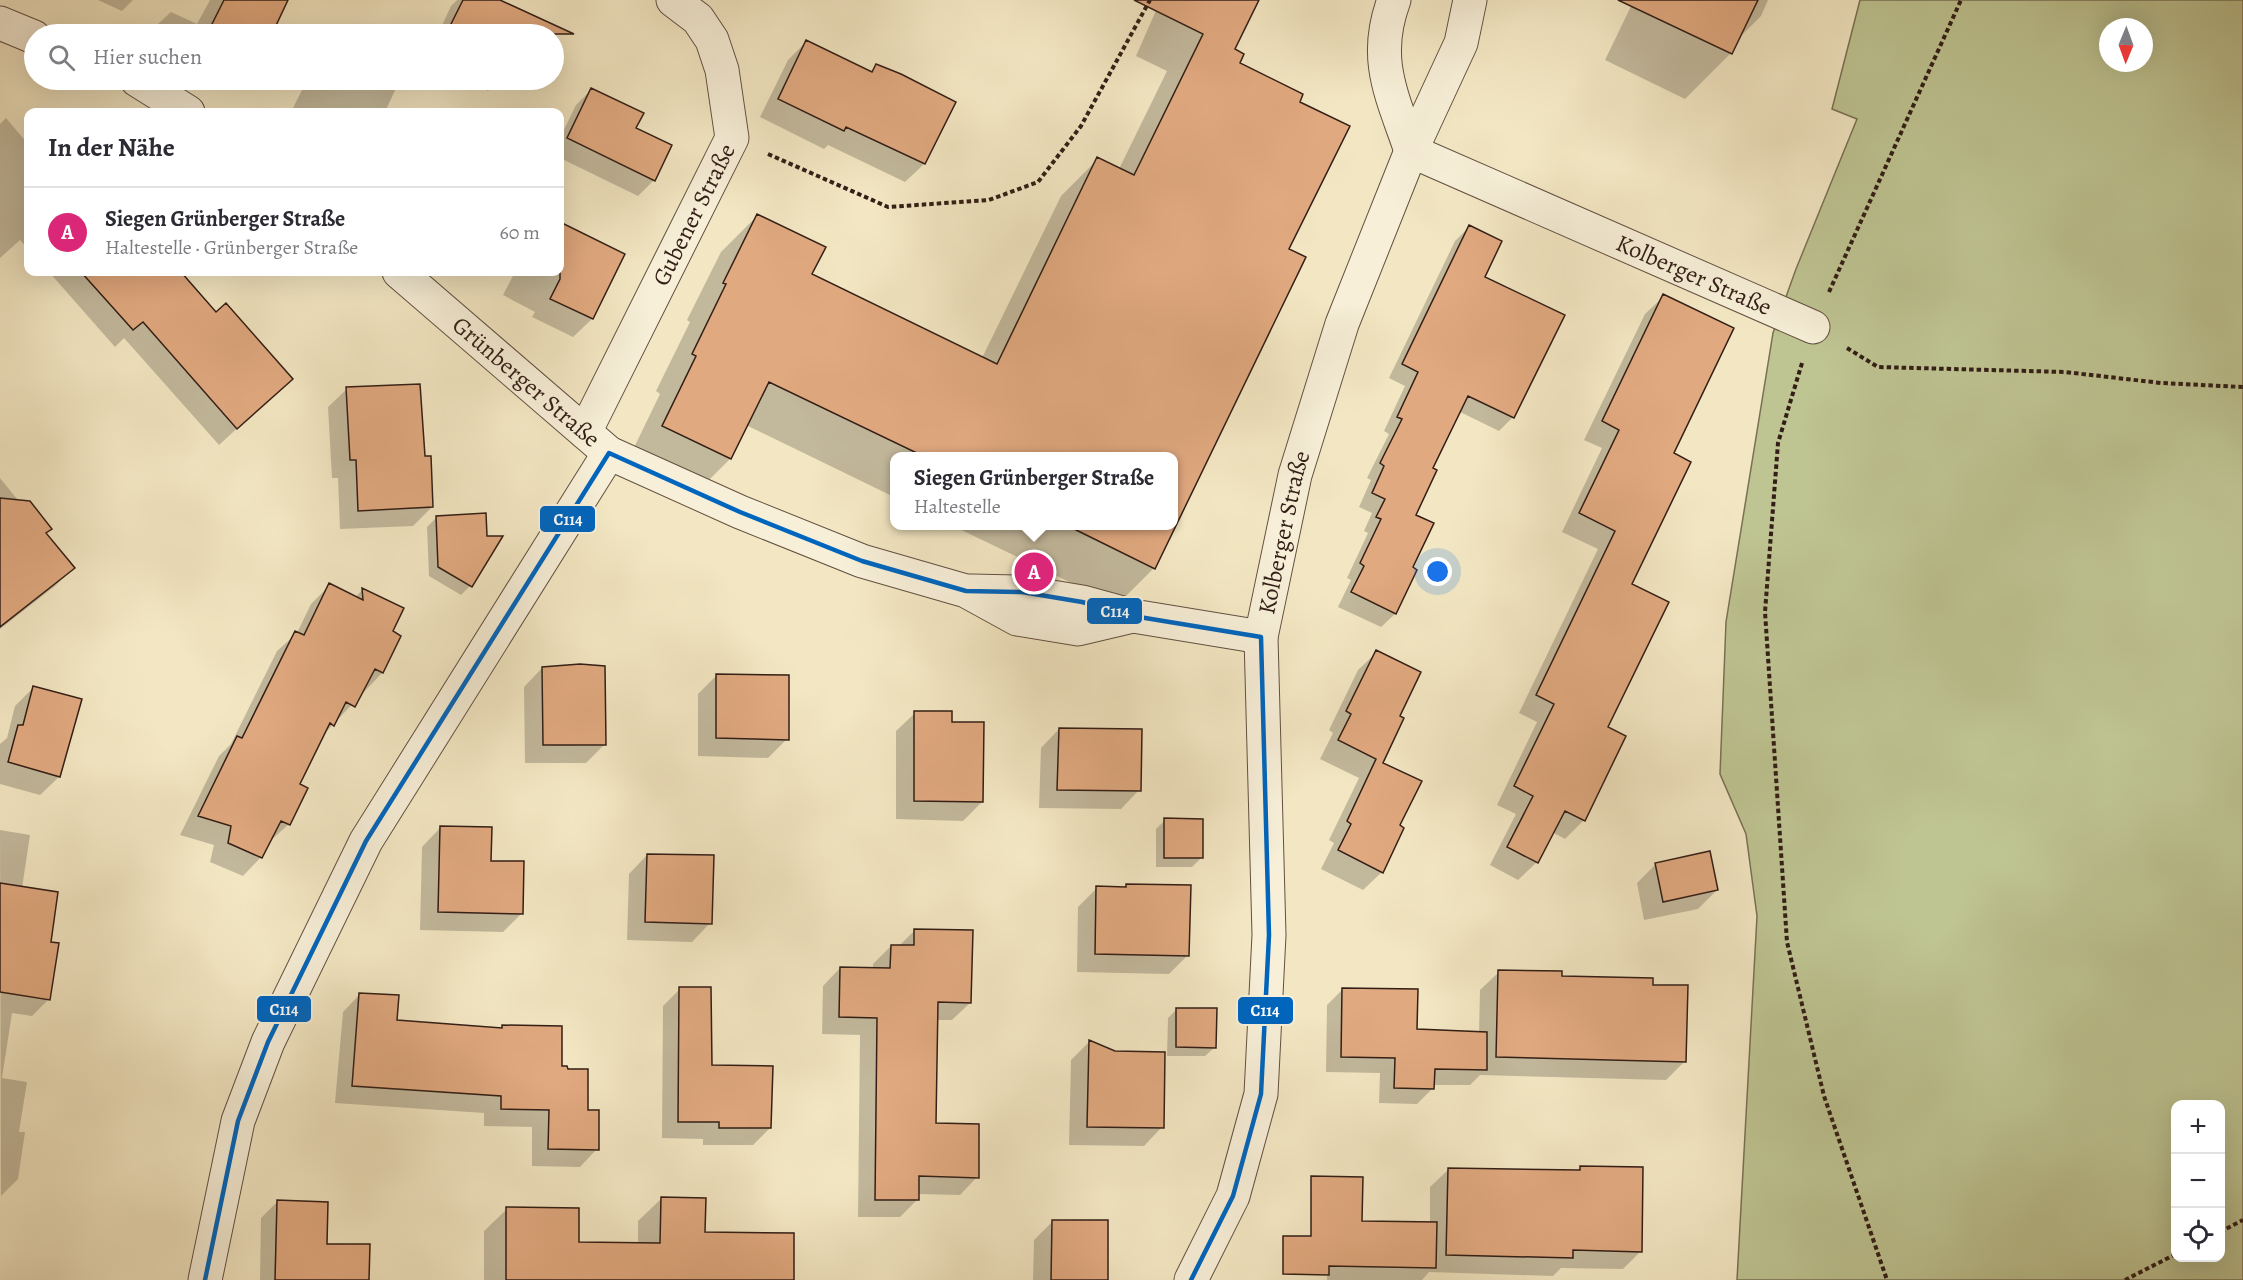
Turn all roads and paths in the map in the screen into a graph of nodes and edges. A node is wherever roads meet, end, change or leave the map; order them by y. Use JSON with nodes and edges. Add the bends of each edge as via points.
{"nodes":[{"id":1,"x":673,"y":0,"type":"edge"},
{"id":2,"x":1150,"y":0,"type":"edge"},
{"id":3,"x":1394,"y":0,"type":"edge"},
{"id":4,"x":1470,"y":0,"type":"edge"},
{"id":5,"x":1961,"y":0,"type":"edge"},
{"id":6,"x":0,"y":23,"type":"edge"},
{"id":7,"x":24,"y":33,"type":"edge"},
{"id":8,"x":153,"y":90,"type":"edge"},
{"id":9,"x":182,"y":108,"type":"edge"},
{"id":10,"x":732,"y":138,"type":"junction"},
{"id":11,"x":1411,"y":151,"type":"junction"},
{"id":12,"x":404,"y":276,"type":"edge"},
{"id":13,"x":1813,"y":327,"type":"junction"},
{"id":14,"x":2243,"y":387,"type":"edge"},
{"id":15,"x":597,"y":442,"type":"junction"},
{"id":16,"x":1261,"y":637,"type":"junction"},
{"id":17,"x":2243,"y":1220,"type":"edge"},
{"id":18,"x":2225,"y":1229,"type":"edge"},
{"id":19,"x":2171,"y":1256,"type":"edge"},
{"id":20,"x":205,"y":1280,"type":"edge"},
{"id":21,"x":1191,"y":1280,"type":"edge"},
{"id":22,"x":1887,"y":1280,"type":"edge"},
{"id":23,"x":2125,"y":1280,"type":"edge"}],
"edges":[{"from":1,"to":10,"type":"street","name":"Gubener Straße","via":[[698,19],[712,40],[722,70]]},
{"from":2,"to":10,"type":"path","via":[[1081,126],[1038,182],[989,200],[888,207]]},
{"from":3,"to":11,"type":"street","via":[[1384,25],[1383,68]]},
{"from":4,"to":11,"type":"street","name":"Kolberger Straße","via":[[1461,43]]},
{"from":5,"to":13,"type":"path"},
{"from":6,"to":7,"type":"street"},
{"from":8,"to":9,"type":"street"},
{"from":10,"to":15,"type":"street","name":"Gubener Straße"},
{"from":11,"to":13,"type":"street","name":"Kolberger Straße"},
{"from":11,"to":16,"type":"street","name":"Kolberger Straße","via":[[1342,324],[1295,475]]},
{"from":12,"to":15,"type":"street","name":"Grünberger Straße"},
{"from":13,"to":14,"type":"path","via":[[1878,367],[2065,372]]},
{"from":13,"to":22,"type":"path","via":[[1778,443],[1765,612],[1787,942],[1824,1096]]},
{"from":15,"to":16,"type":"street","name":"Grünberger Straße","via":[[740,512],[862,561],[966,591],[1017,618],[1078,629],[1133,616]]},
{"from":15,"to":20,"type":"street","name":"Gubener Straße","via":[[366,841],[273,1031],[238,1121]]},
{"from":16,"to":21,"type":"street","name":"Kolberger Straße","via":[[1269,936],[1261,1094],[1233,1196]]},
{"from":17,"to":18,"type":"path"},
{"from":19,"to":23,"type":"path"}]}
